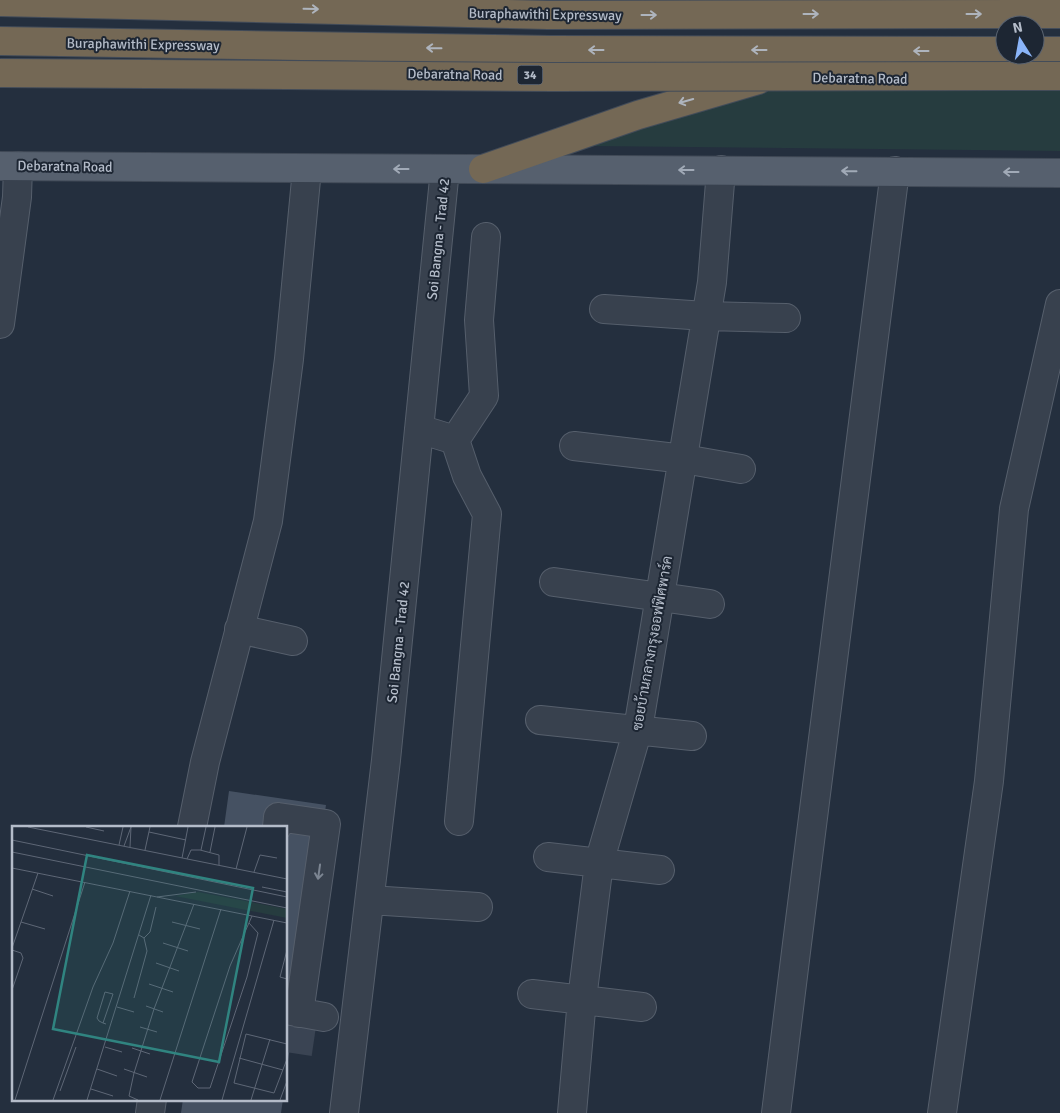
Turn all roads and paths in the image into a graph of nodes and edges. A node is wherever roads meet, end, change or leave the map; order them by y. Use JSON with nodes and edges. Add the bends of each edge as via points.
{"nodes":[{"id":1,"x":0,"y":2,"type":"edge"},
{"id":2,"x":1060,"y":14,"type":"edge"},
{"id":3,"x":0,"y":42,"type":"edge"},
{"id":4,"x":995,"y":51,"type":"edge"},
{"id":5,"x":1045,"y":51,"type":"edge"},
{"id":6,"x":1060,"y":51,"type":"edge"},
{"id":7,"x":0,"y":71,"type":"edge"},
{"id":8,"x":1060,"y":76,"type":"edge"},
{"id":9,"x":766,"y":77,"type":"junction"},
{"id":10,"x":1060,"y":80,"type":"edge"},
{"id":11,"x":9,"y":166,"type":"edge"},
{"id":12,"x":307,"y":169,"type":"junction"},
{"id":13,"x":445,"y":169,"type":"junction"},
{"id":14,"x":483,"y":169,"type":"junction"},
{"id":15,"x":721,"y":170,"type":"junction"},
{"id":16,"x":895,"y":172,"type":"junction"},
{"id":17,"x":1060,"y":173,"type":"edge"},
{"id":18,"x":486,"y":237,"type":"dead end"},
{"id":19,"x":1060,"y":304,"type":"edge"},
{"id":20,"x":604,"y":309,"type":"dead end"},
{"id":21,"x":705,"y":316,"type":"junction"},
{"id":22,"x":786,"y":318,"type":"dead end"},
{"id":23,"x":0,"y":324,"type":"edge"},
{"id":24,"x":419,"y":429,"type":"junction"},
{"id":25,"x":455,"y":440,"type":"junction"},
{"id":26,"x":574,"y":446,"type":"dead end"},
{"id":27,"x":684,"y":459,"type":"junction"},
{"id":28,"x":741,"y":470,"type":"dead end"},
{"id":29,"x":554,"y":582,"type":"dead end"},
{"id":30,"x":659,"y":596,"type":"junction"},
{"id":31,"x":710,"y":604,"type":"dead end"},
{"id":32,"x":239,"y":629,"type":"junction"},
{"id":33,"x":293,"y":641,"type":"dead end"},
{"id":34,"x":540,"y":720,"type":"dead end"},
{"id":35,"x":638,"y":729,"type":"junction"},
{"id":36,"x":692,"y":736,"type":"dead end"},
{"id":37,"x":459,"y":821,"type":"dead end"},
{"id":38,"x":277,"y":822,"type":"edge"},
{"id":39,"x":192,"y":826,"type":"edge"},
{"id":40,"x":548,"y":857,"type":"dead end"},
{"id":41,"x":599,"y":863,"type":"junction"},
{"id":42,"x":660,"y":870,"type":"dead end"},
{"id":43,"x":370,"y":900,"type":"junction"},
{"id":44,"x":478,"y":907,"type":"dead end"},
{"id":45,"x":532,"y":994,"type":"dead end"},
{"id":46,"x":582,"y":999,"type":"junction"},
{"id":47,"x":642,"y":1007,"type":"dead end"},
{"id":48,"x":303,"y":1014,"type":"edge"},
{"id":49,"x":152,"y":1100,"type":"edge"},
{"id":50,"x":150,"y":1113,"type":"edge"},
{"id":51,"x":344,"y":1113,"type":"edge"},
{"id":52,"x":572,"y":1113,"type":"edge"},
{"id":53,"x":776,"y":1113,"type":"edge"},
{"id":54,"x":942,"y":1113,"type":"edge"}],
"edges":[{"from":1,"to":2,"type":"highway","name":"Buraphawithi Expressway","one_way":true,"via":[[548,15]]},
{"from":4,"to":3,"type":"highway","name":"Buraphawithi Expressway","one_way":true,"via":[[551,50]]},
{"from":5,"to":6,"type":"highway"},
{"from":7,"to":8,"type":"highway","bridge":true},
{"from":7,"to":9,"type":"highway","name":"Debaratna Road","number":"34"},
{"from":9,"to":10,"type":"highway","name":"Debaratna Road","number":"34"},
{"from":9,"to":14,"type":"highway","one_way":true,"via":[[638,115]]},
{"from":11,"to":12,"type":"main road","name":"Debaratna Road"},
{"from":11,"to":23,"type":"street","via":[[17,197]]},
{"from":13,"to":12,"type":"main road","name":"Debaratna Road","one_way":true},
{"from":12,"to":32,"type":"street","via":[[289,359],[270,510]]},
{"from":13,"to":14,"type":"main road","name":"Debaratna Road"},
{"from":13,"to":24,"type":"street","name":"Soi Bangna - Trad 42"},
{"from":15,"to":14,"type":"main road","name":"Debaratna Road","one_way":true},
{"from":16,"to":15,"type":"main road","name":"Debaratna Road","one_way":true},
{"from":15,"to":21,"type":"street","name":"ซอยบ้านกลางกรุงออฟฟิศพาร์ค","via":[[712,282]]},
{"from":17,"to":16,"type":"main road","name":"Debaratna Road","one_way":true},
{"from":16,"to":53,"type":"street"},
{"from":18,"to":25,"type":"street","via":[[479,320],[484,396]]},
{"from":19,"to":54,"type":"street","via":[[1014,510],[989,781]]},
{"from":20,"to":21,"type":"street"},
{"from":21,"to":22,"type":"street"},
{"from":21,"to":27,"type":"street","name":"ซอยบ้านกลางกรุงออฟฟิศพาร์ค"},
{"from":24,"to":25,"type":"street"},
{"from":24,"to":43,"type":"street","name":"Soi Bangna - Trad 42"},
{"from":25,"to":37,"type":"street","via":[[467,476],[487,514]]},
{"from":26,"to":27,"type":"street"},
{"from":27,"to":28,"type":"street"},
{"from":27,"to":30,"type":"street","name":"ซอยบ้านกลางกรุงออฟฟิศพาร์ค"},
{"from":29,"to":30,"type":"street"},
{"from":30,"to":31,"type":"street"},
{"from":30,"to":35,"type":"street","name":"ซอยบ้านกลางกรุงออฟฟิศพาร์ค"},
{"from":32,"to":33,"type":"street"},
{"from":32,"to":39,"type":"street"},
{"from":34,"to":35,"type":"street"},
{"from":35,"to":36,"type":"street"},
{"from":35,"to":41,"type":"street","name":"ซอยบ้านกลางกรุงออฟฟิศพาร์ค"},
{"from":38,"to":48,"type":"street","one_way":true,"via":[[326,824]]},
{"from":40,"to":41,"type":"street"},
{"from":41,"to":42,"type":"street"},
{"from":41,"to":46,"type":"street","name":"ซอยบ้านกลางกรุงออฟฟิศพาร์ค"},
{"from":43,"to":44,"type":"street"},
{"from":43,"to":51,"type":"street","name":"Soi Bangna - Trad 42"},
{"from":45,"to":46,"type":"street"},
{"from":46,"to":47,"type":"street"},
{"from":46,"to":52,"type":"street","name":"ซอยบ้านกลางกรุงออฟฟิศพาร์ค"},
{"from":49,"to":50,"type":"street"}]}
